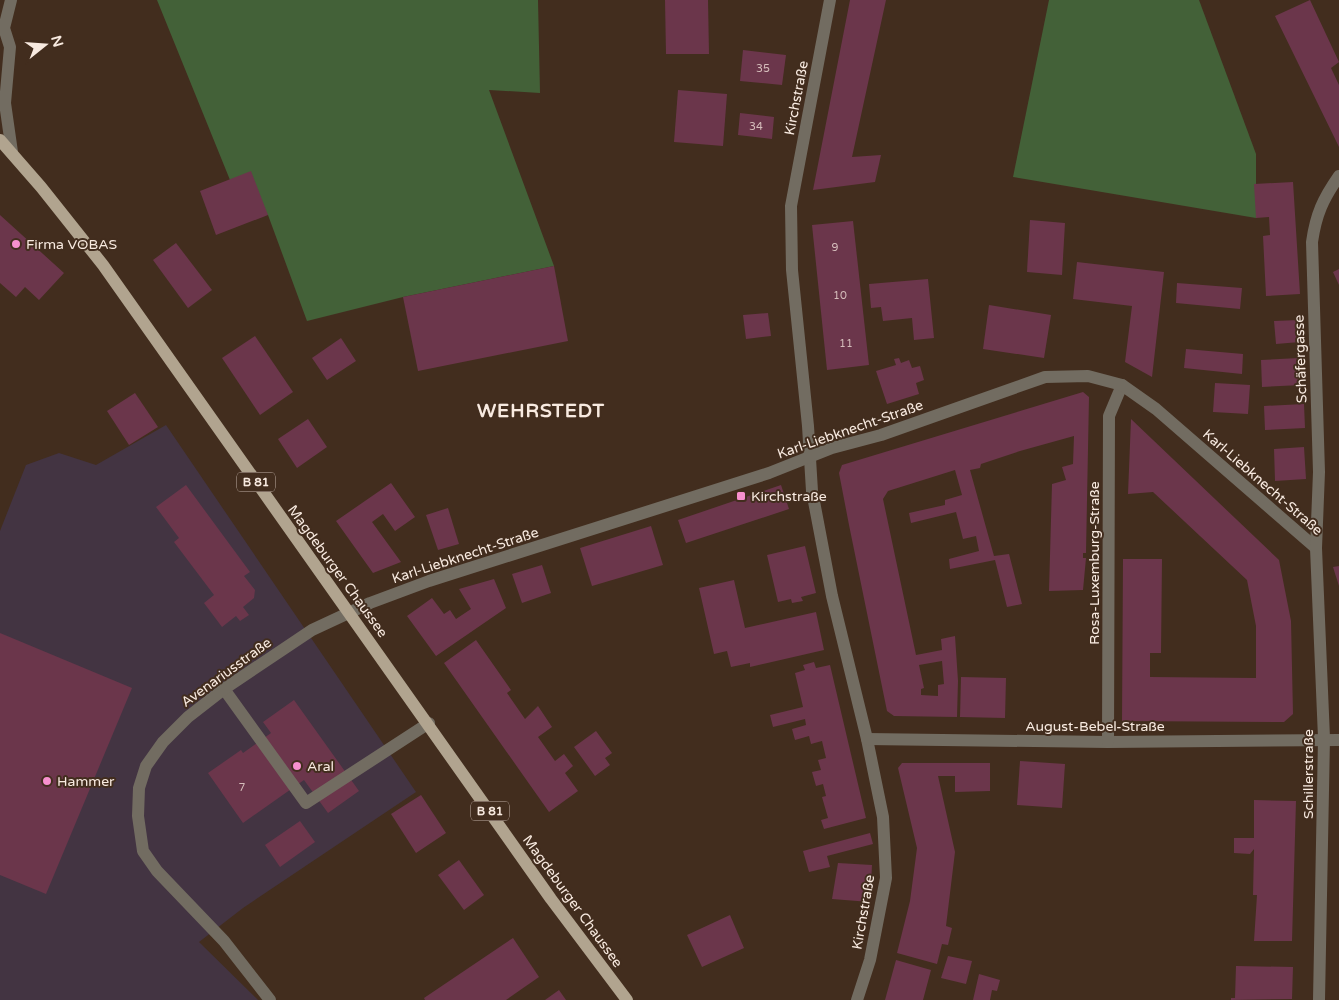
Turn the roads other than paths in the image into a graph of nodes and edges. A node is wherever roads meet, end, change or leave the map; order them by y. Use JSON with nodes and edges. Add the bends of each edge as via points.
{"nodes":[{"id":1,"x":11,"y":0,"type":"edge"},
{"id":2,"x":830,"y":0,"type":"edge"},
{"id":3,"x":2,"y":29,"type":"edge"},
{"id":4,"x":0,"y":140,"type":"edge"},
{"id":5,"x":12,"y":152,"type":"junction"},
{"id":6,"x":1339,"y":176,"type":"edge"},
{"id":7,"x":1122,"y":386,"type":"junction"},
{"id":8,"x":810,"y":456,"type":"junction"},
{"id":9,"x":1316,"y":548,"type":"junction"},
{"id":10,"x":349,"y":613,"type":"junction"},
{"id":11,"x":224,"y":689,"type":"junction"},
{"id":12,"x":428,"y":723,"type":"junction"},
{"id":13,"x":1324,"y":738,"type":"junction"},
{"id":14,"x":867,"y":739,"type":"junction"},
{"id":15,"x":1339,"y":740,"type":"edge"},
{"id":16,"x":1108,"y":742,"type":"junction"},
{"id":17,"x":270,"y":1000,"type":"edge"},
{"id":18,"x":627,"y":1000,"type":"edge"},
{"id":19,"x":856,"y":1000,"type":"edge"},
{"id":20,"x":1319,"y":1000,"type":"edge"}],
"edges":[{"from":1,"to":3,"type":"street"},
{"from":2,"to":8,"type":"street","name":"Kirchstraße","via":[[791,206],[792,270]]},
{"from":3,"to":5,"type":"street","via":[[10,47],[5,103]]},
{"from":4,"to":5,"type":"main road","name":"Magdeburger Chaussee","number":"B 81"},
{"from":5,"to":10,"type":"main road","name":"Magdeburger Chaussee","number":"B 81","via":[[103,264]]},
{"from":6,"to":9,"type":"street","name":"Schäfergasse","via":[[1324,197],[1312,242],[1319,472]]},
{"from":7,"to":8,"type":"street","name":"Karl-Liebknecht-Straße","via":[[1088,376],[1045,377]]},
{"from":7,"to":9,"type":"street","name":"Karl-Liebknecht-Straße","via":[[1156,410]]},
{"from":7,"to":16,"type":"street","name":"Rosa-Luxemburg-Straße","via":[[1109,416]]},
{"from":8,"to":10,"type":"street","name":"Karl-Liebknecht-Straße","via":[[769,473],[428,581]]},
{"from":8,"to":14,"type":"street","name":"Kirchstraße","via":[[812,491],[832,596]]},
{"from":9,"to":13,"type":"street","name":"Schillerstraße"},
{"from":10,"to":11,"type":"street","name":"Avenariusstraße","via":[[312,630]]},
{"from":10,"to":12,"type":"main road","name":"Magdeburger Chaussee","number":"B 81"},
{"from":11,"to":12,"type":"street","via":[[306,803]]},
{"from":11,"to":17,"type":"street","name":"Avenariusstraße","via":[[170,736],[146,766],[139,788],[139,833],[143,851],[157,871],[224,941]]},
{"from":12,"to":18,"type":"main road","name":"Magdeburger Chaussee","number":"B 81","via":[[551,899]]},
{"from":13,"to":15,"type":"street","name":"August-Bebel-Straße"},
{"from":13,"to":16,"type":"street","name":"August-Bebel-Straße"},
{"from":13,"to":20,"type":"street","name":"Schillerstraße"},
{"from":14,"to":16,"type":"street","name":"August-Bebel-Straße"},
{"from":14,"to":19,"type":"street","name":"Kirchstraße","via":[[883,817],[886,878],[870,960]]}]}
